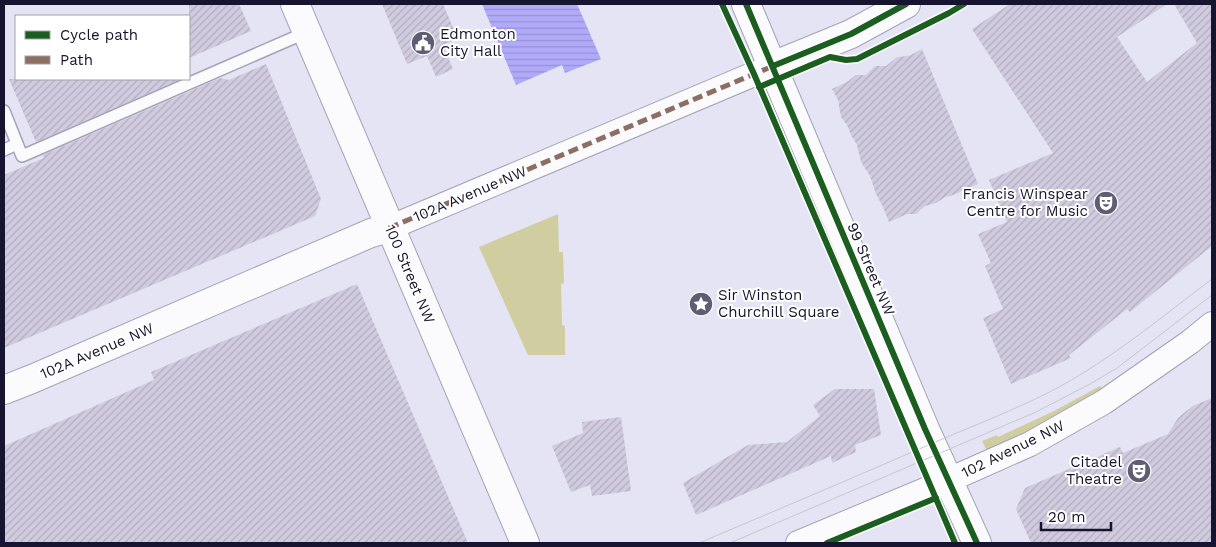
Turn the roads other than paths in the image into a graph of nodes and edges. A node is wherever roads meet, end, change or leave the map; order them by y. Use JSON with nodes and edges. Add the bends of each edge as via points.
{"nodes":[{"id":1,"x":295,"y":4,"type":"edge"},
{"id":2,"x":746,"y":4,"type":"edge"},
{"id":3,"x":906,"y":4,"type":"edge"},
{"id":4,"x":307,"y":32,"type":"junction"},
{"id":5,"x":773,"y":66,"type":"junction"},
{"id":6,"x":4,"y":111,"type":"edge"},
{"id":7,"x":17,"y":144,"type":"junction"},
{"id":8,"x":4,"y":150,"type":"edge"},
{"id":9,"x":389,"y":228,"type":"junction"},
{"id":10,"x":1212,"y":324,"type":"edge"},
{"id":11,"x":4,"y":390,"type":"edge"},
{"id":12,"x":949,"y":480,"type":"junction"},
{"id":13,"x":525,"y":543,"type":"edge"},
{"id":14,"x":798,"y":543,"type":"edge"},
{"id":15,"x":976,"y":543,"type":"edge"}],
"edges":[{"from":1,"to":4,"type":"street","name":"100 Street NW"},
{"from":2,"to":5,"type":"street","name":"99 Street NW"},
{"from":3,"to":5,"type":"street","name":"102A Avenue NW","via":[[851,34]]},
{"from":4,"to":7,"type":"lane","via":[[22,156]]},
{"from":4,"to":9,"type":"street","name":"100 Street NW"},
{"from":5,"to":9,"type":"street","name":"102A Avenue NW"},
{"from":5,"to":12,"type":"street","name":"99 Street NW"},
{"from":6,"to":7,"type":"lane"},
{"from":7,"to":8,"type":"lane"},
{"from":9,"to":11,"type":"street","name":"102A Avenue NW","via":[[363,236]]},
{"from":9,"to":13,"type":"street","name":"100 Street NW"},
{"from":10,"to":12,"type":"street","name":"102 Avenue NW","via":[[1096,407],[1030,444]]},
{"from":12,"to":14,"type":"street","name":"102 Avenue NW"},
{"from":12,"to":15,"type":"street","name":"99 Street NW"}]}
